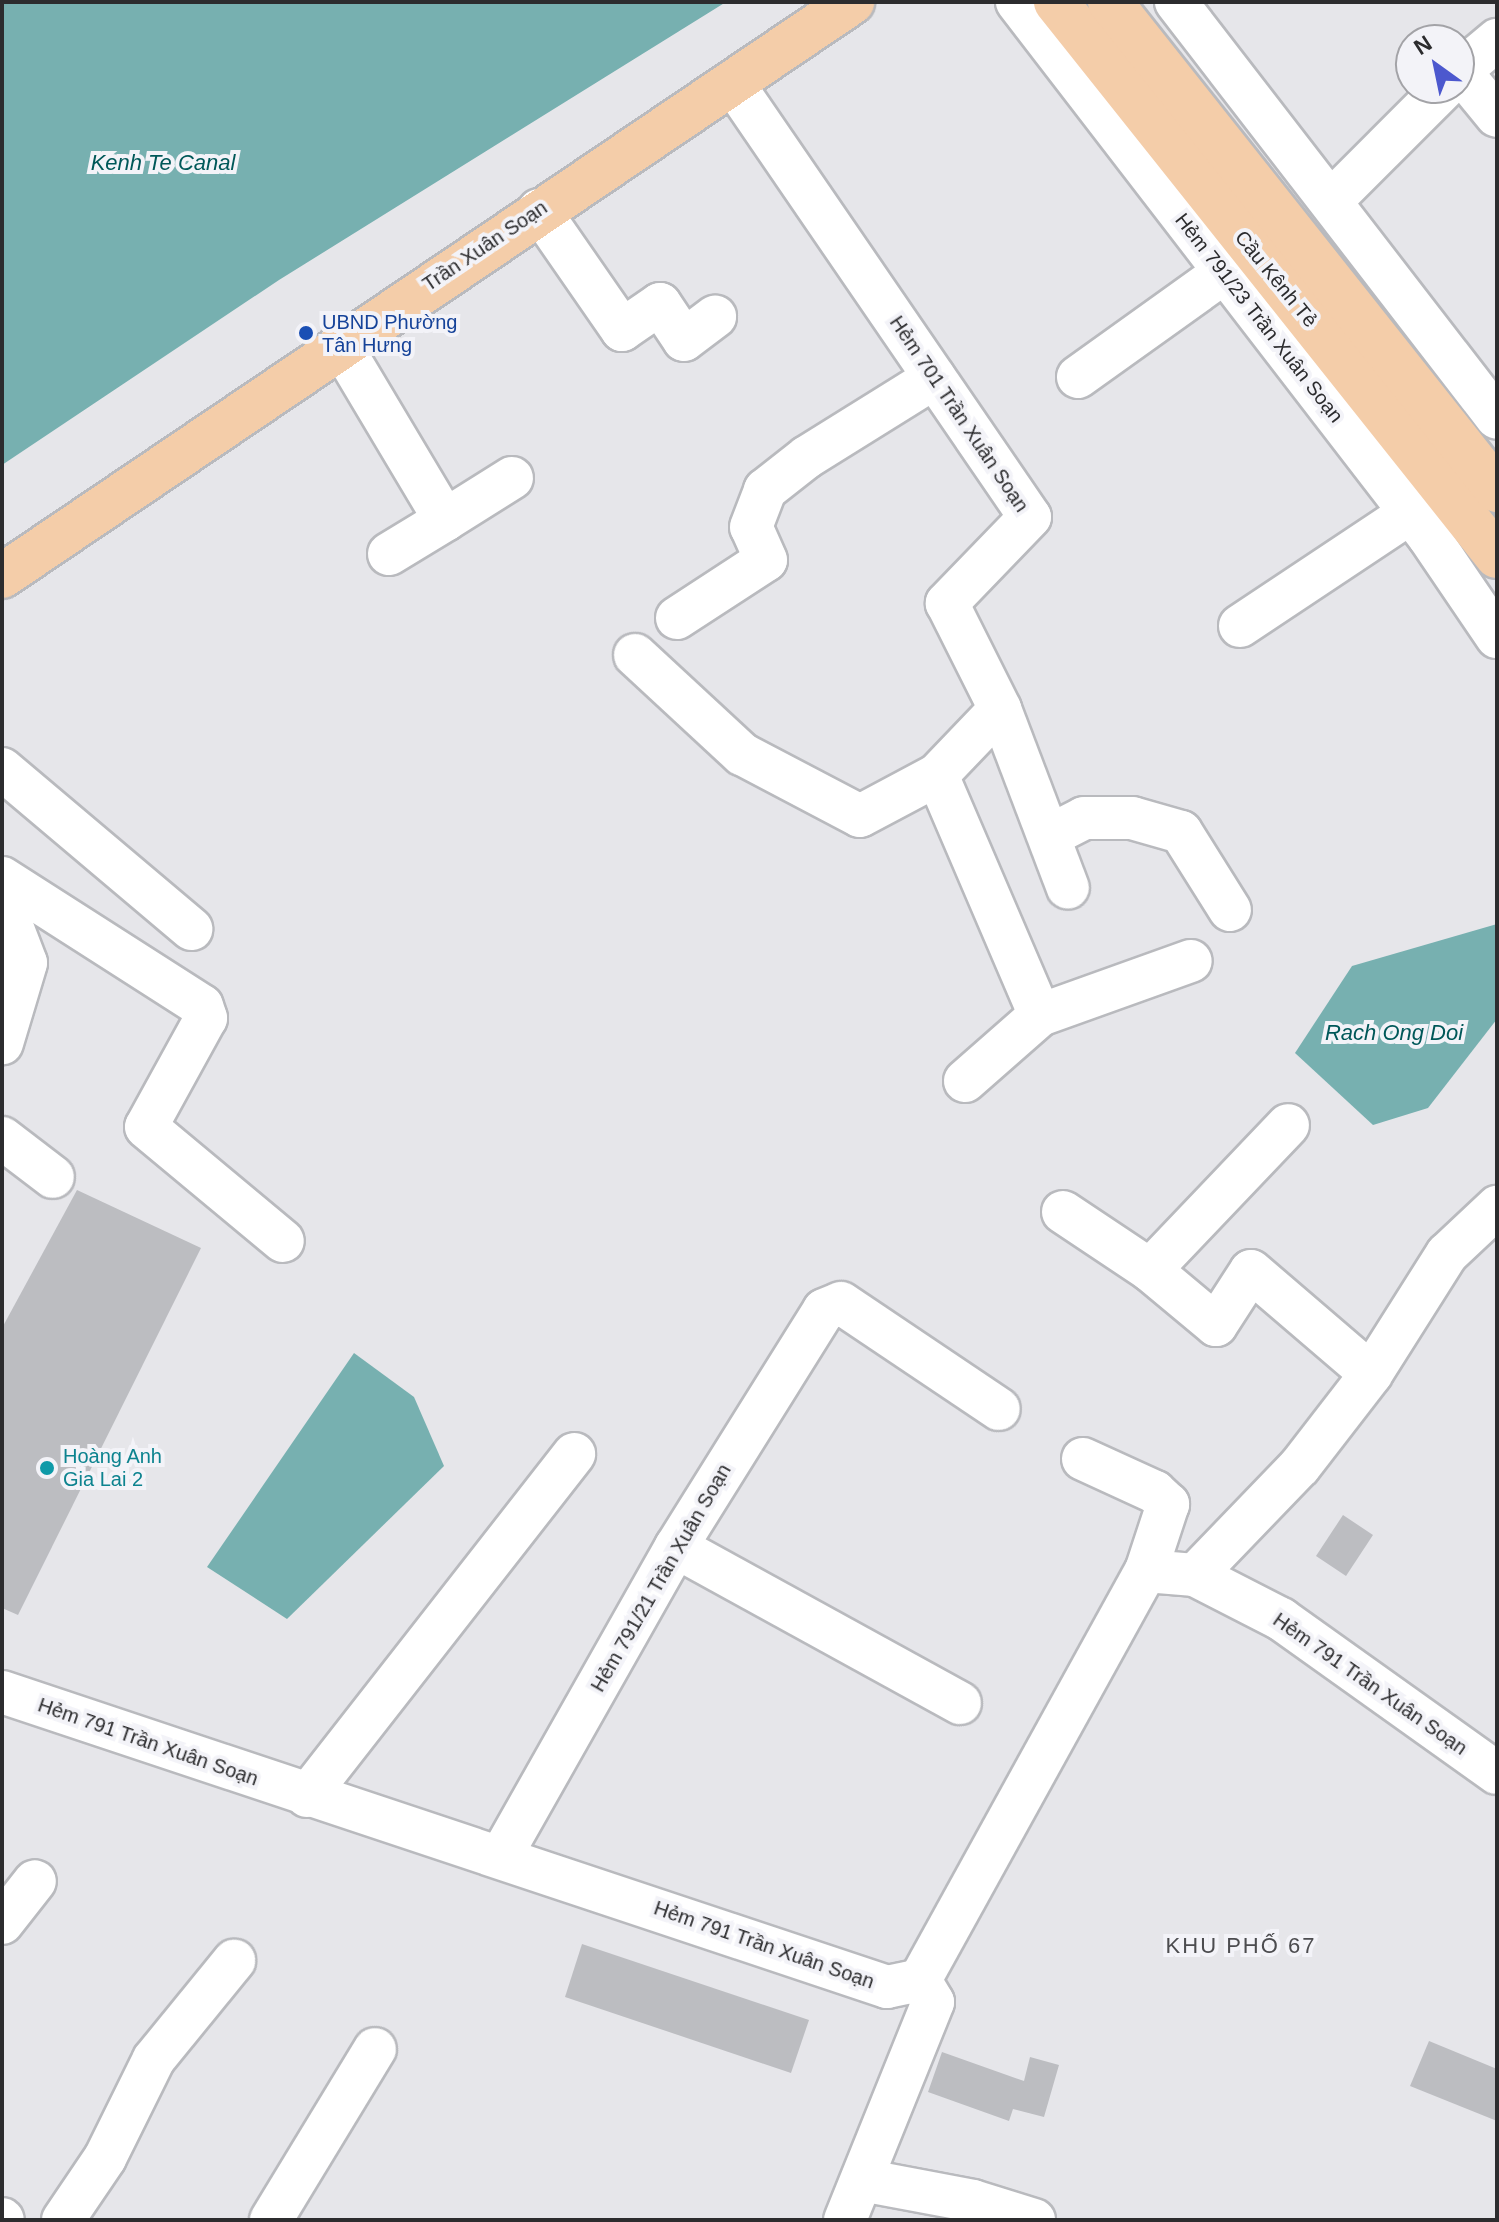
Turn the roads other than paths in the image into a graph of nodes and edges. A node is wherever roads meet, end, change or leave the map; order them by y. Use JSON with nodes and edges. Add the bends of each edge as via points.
{"nodes":[{"id":1,"x":852,"y":2,"type":"edge"},
{"id":2,"x":1017,"y":2,"type":"edge"},
{"id":3,"x":1056,"y":2,"type":"edge"},
{"id":4,"x":1110,"y":2,"type":"edge"},
{"id":5,"x":1176,"y":2,"type":"edge"},
{"id":6,"x":1497,"y":40,"type":"edge"},
{"id":7,"x":1475,"y":59,"type":"edge"},
{"id":8,"x":732,"y":82,"type":"junction"},
{"id":9,"x":1475,"y":90,"type":"edge"},
{"id":10,"x":1428,"y":104,"type":"edge"},
{"id":11,"x":1497,"y":116,"type":"edge"},
{"id":12,"x":1331,"y":201,"type":"junction"},
{"id":13,"x":539,"y":210,"type":"junction"},
{"id":14,"x":1223,"y":273,"type":"junction"},
{"id":15,"x":715,"y":317,"type":"dead end"},
{"id":16,"x":340,"y":344,"type":"junction"},
{"id":17,"x":1078,"y":377,"type":"dead end"},
{"id":18,"x":934,"y":378,"type":"junction"},
{"id":19,"x":1497,"y":418,"type":"edge"},
{"id":20,"x":512,"y":478,"type":"dead end"},
{"id":21,"x":1497,"y":490,"type":"edge"},
{"id":22,"x":1410,"y":513,"type":"junction"},
{"id":23,"x":445,"y":520,"type":"junction"},
{"id":24,"x":389,"y":554,"type":"dead end"},
{"id":25,"x":1497,"y":556,"type":"edge"},
{"id":26,"x":2,"y":576,"type":"edge"},
{"id":27,"x":677,"y":618,"type":"dead end"},
{"id":28,"x":1240,"y":626,"type":"dead end"},
{"id":29,"x":1497,"y":637,"type":"edge"},
{"id":30,"x":635,"y":655,"type":"dead end"},
{"id":31,"x":1000,"y":709,"type":"junction"},
{"id":32,"x":2,"y":769,"type":"edge"},
{"id":33,"x":937,"y":775,"type":"junction"},
{"id":34,"x":1049,"y":836,"type":"junction"},
{"id":35,"x":2,"y":878,"type":"edge"},
{"id":36,"x":1068,"y":888,"type":"dead end"},
{"id":37,"x":2,"y":900,"type":"edge"},
{"id":38,"x":1230,"y":910,"type":"dead end"},
{"id":39,"x":191,"y":929,"type":"dead end"},
{"id":40,"x":1191,"y":961,"type":"dead end"},
{"id":41,"x":1040,"y":1015,"type":"junction"},
{"id":42,"x":2,"y":1043,"type":"edge"},
{"id":43,"x":965,"y":1081,"type":"dead end"},
{"id":44,"x":1288,"y":1125,"type":"dead end"},
{"id":45,"x":2,"y":1138,"type":"edge"},
{"id":46,"x":53,"y":1177,"type":"dead end"},
{"id":47,"x":1497,"y":1207,"type":"edge"},
{"id":48,"x":1063,"y":1212,"type":"dead end"},
{"id":49,"x":283,"y":1241,"type":"dead end"},
{"id":50,"x":1150,"y":1270,"type":"junction"},
{"id":51,"x":1371,"y":1374,"type":"junction"},
{"id":52,"x":999,"y":1409,"type":"dead end"},
{"id":53,"x":574,"y":1454,"type":"dead end"},
{"id":54,"x":1083,"y":1459,"type":"dead end"},
{"id":55,"x":676,"y":1547,"type":"junction"},
{"id":56,"x":1146,"y":1571,"type":"junction"},
{"id":57,"x":1195,"y":1575,"type":"junction"},
{"id":58,"x":2,"y":1692,"type":"edge"},
{"id":59,"x":960,"y":1703,"type":"dead end"},
{"id":60,"x":1497,"y":1773,"type":"edge"},
{"id":61,"x":307,"y":1796,"type":"junction"},
{"id":62,"x":501,"y":1856,"type":"junction"},
{"id":63,"x":35,"y":1881,"type":"dead end"},
{"id":64,"x":2,"y":1923,"type":"edge"},
{"id":65,"x":234,"y":1961,"type":"dead end"},
{"id":66,"x":920,"y":1980,"type":"junction"},
{"id":67,"x":375,"y":2049,"type":"dead end"},
{"id":68,"x":862,"y":2180,"type":"junction"},
{"id":69,"x":970,"y":2210,"type":"edge"},
{"id":70,"x":63,"y":2220,"type":"edge"},
{"id":71,"x":271,"y":2220,"type":"edge"},
{"id":72,"x":845,"y":2220,"type":"edge"},
{"id":73,"x":1034,"y":2220,"type":"edge"}],
"edges":[{"from":1,"to":8,"type":"main road","name":"Trần Xuân Soạn"},
{"from":2,"to":14,"type":"street","name":"Hẻm 791/23 Trần Xuân Soạn"},
{"from":3,"to":25,"type":"main road","name":"Cầu Kênh Tẻ"},
{"from":4,"to":21,"type":"main road","name":"Cầu Kênh Tẻ"},
{"from":5,"to":12,"type":"street"},
{"from":6,"to":7,"type":"street"},
{"from":8,"to":13,"type":"main road","name":"Trần Xuân Soạn"},
{"from":8,"to":18,"type":"street","name":"Hẻm 701 Trần Xuân Soạn"},
{"from":9,"to":11,"type":"street"},
{"from":10,"to":12,"type":"street"},
{"from":12,"to":19,"type":"street"},
{"from":13,"to":15,"type":"street","via":[[622,330],[660,304],[684,340]]},
{"from":13,"to":16,"type":"main road","name":"Trần Xuân Soạn"},
{"from":14,"to":17,"type":"street"},
{"from":14,"to":22,"type":"street","name":"Hẻm 791/23 Trần Xuân Soạn"},
{"from":16,"to":23,"type":"street"},
{"from":16,"to":26,"type":"main road","name":"Trần Xuân Soạn"},
{"from":18,"to":27,"type":"street","via":[[807,457],[765,490],[751,527],[766,560]]},
{"from":18,"to":31,"type":"street","name":"Hẻm 701 Trần Xuân Soạn","via":[[1030,517],[947,603]]},
{"from":20,"to":23,"type":"street"},
{"from":22,"to":28,"type":"street"},
{"from":22,"to":29,"type":"street","name":"Hẻm 791/23 Trần Xuân Soạn"},
{"from":23,"to":24,"type":"street"},
{"from":30,"to":33,"type":"street","via":[[742,754],[835,807],[860,816]]},
{"from":31,"to":33,"type":"street"},
{"from":31,"to":34,"type":"street","name":"Hẻm 701 Trần Xuân Soạn"},
{"from":32,"to":39,"type":"street"},
{"from":33,"to":41,"type":"street"},
{"from":34,"to":36,"type":"street","name":"Hẻm 701 Trần Xuân Soạn"},
{"from":34,"to":38,"type":"street","via":[[1084,818],[1132,818],[1181,832]]},
{"from":35,"to":49,"type":"street","via":[[202,1006],[206,1018],[146,1127]]},
{"from":37,"to":42,"type":"street","via":[[26,963]]},
{"from":40,"to":41,"type":"street"},
{"from":41,"to":43,"type":"street"},
{"from":44,"to":50,"type":"street"},
{"from":45,"to":46,"type":"street"},
{"from":47,"to":51,"type":"street","via":[[1447,1254]]},
{"from":48,"to":50,"type":"street"},
{"from":50,"to":51,"type":"street","via":[[1216,1325],[1251,1271]]},
{"from":51,"to":57,"type":"street","via":[[1300,1466]]},
{"from":52,"to":55,"type":"street","name":"Hẻm 791/21 Trần Xuân Soạn","via":[[841,1303],[830,1305]]},
{"from":53,"to":61,"type":"street"},
{"from":54,"to":56,"type":"street","via":[[1155,1492],[1168,1504]]},
{"from":55,"to":59,"type":"street"},
{"from":55,"to":62,"type":"street","name":"Hẻm 791/21 Trần Xuân Soạn"},
{"from":56,"to":57,"type":"street","name":"Hẻm 791 Trần Xuân Soạn"},
{"from":56,"to":66,"type":"street"},
{"from":57,"to":60,"type":"street","name":"Hẻm 791 Trần Xuân Soạn","via":[[1281,1619]]},
{"from":58,"to":61,"type":"street","name":"Hẻm 791 Trần Xuân Soạn"},
{"from":61,"to":62,"type":"street","name":"Hẻm 791 Trần Xuân Soạn"},
{"from":62,"to":66,"type":"street","name":"Hẻm 791 Trần Xuân Soạn","via":[[887,1987]]},
{"from":63,"to":64,"type":"street"},
{"from":65,"to":70,"type":"street","via":[[154,2059],[105,2158]]},
{"from":66,"to":68,"type":"street","via":[[933,2002]]},
{"from":67,"to":71,"type":"street"},
{"from":68,"to":69,"type":"street"},
{"from":68,"to":72,"type":"street"},
{"from":69,"to":73,"type":"street"}]}
